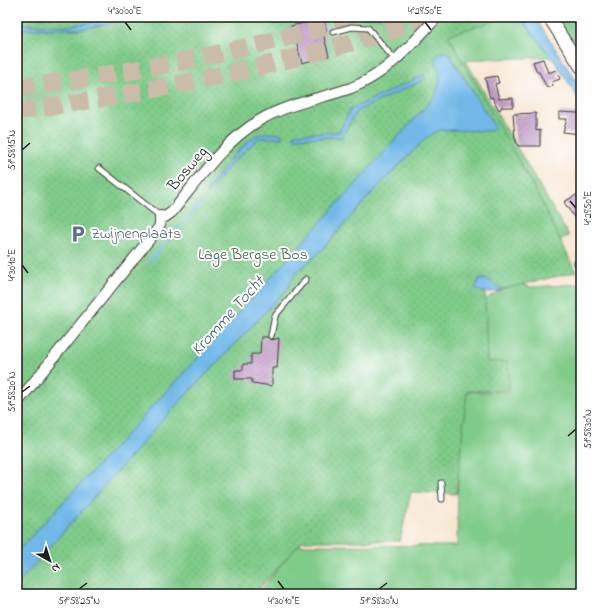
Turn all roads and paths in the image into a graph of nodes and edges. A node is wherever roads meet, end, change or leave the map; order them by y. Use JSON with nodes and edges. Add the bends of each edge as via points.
{"nodes":[{"id":1,"x":436,"y":17,"type":"edge"},
{"id":2,"x":549,"y":17,"type":"edge"},
{"id":3,"x":333,"y":32,"type":"dead end"},
{"id":4,"x":395,"y":60,"type":"junction"},
{"id":5,"x":581,"y":67,"type":"edge"},
{"id":6,"x":99,"y":168,"type":"dead end"},
{"id":7,"x":160,"y":216,"type":"junction"},
{"id":8,"x":577,"y":263,"type":"dead end"},
{"id":9,"x":581,"y":269,"type":"edge"},
{"id":10,"x":306,"y":279,"type":"dead end"},
{"id":11,"x":271,"y":336,"type":"dead end"},
{"id":12,"x":17,"y":404,"type":"edge"},
{"id":13,"x":441,"y":483,"type":"dead end"},
{"id":14,"x":442,"y":499,"type":"dead end"}],
"edges":[{"from":1,"to":4,"type":"street","name":"Bosweg","via":[[418,39]]},
{"from":2,"to":5,"type":"street"},
{"from":3,"to":4,"type":"lane","via":[[352,27],[368,28]]},
{"from":4,"to":7,"type":"street","name":"Bosweg","via":[[369,79],[352,87],[292,105],[259,121],[216,158],[172,212],[164,217]]},
{"from":6,"to":7,"type":"lane"},
{"from":7,"to":12,"type":"street","via":[[157,230]]},
{"from":8,"to":9,"type":"lane"},
{"from":10,"to":11,"type":"lane","via":[[275,316]]},
{"from":13,"to":14,"type":"lane"}]}
